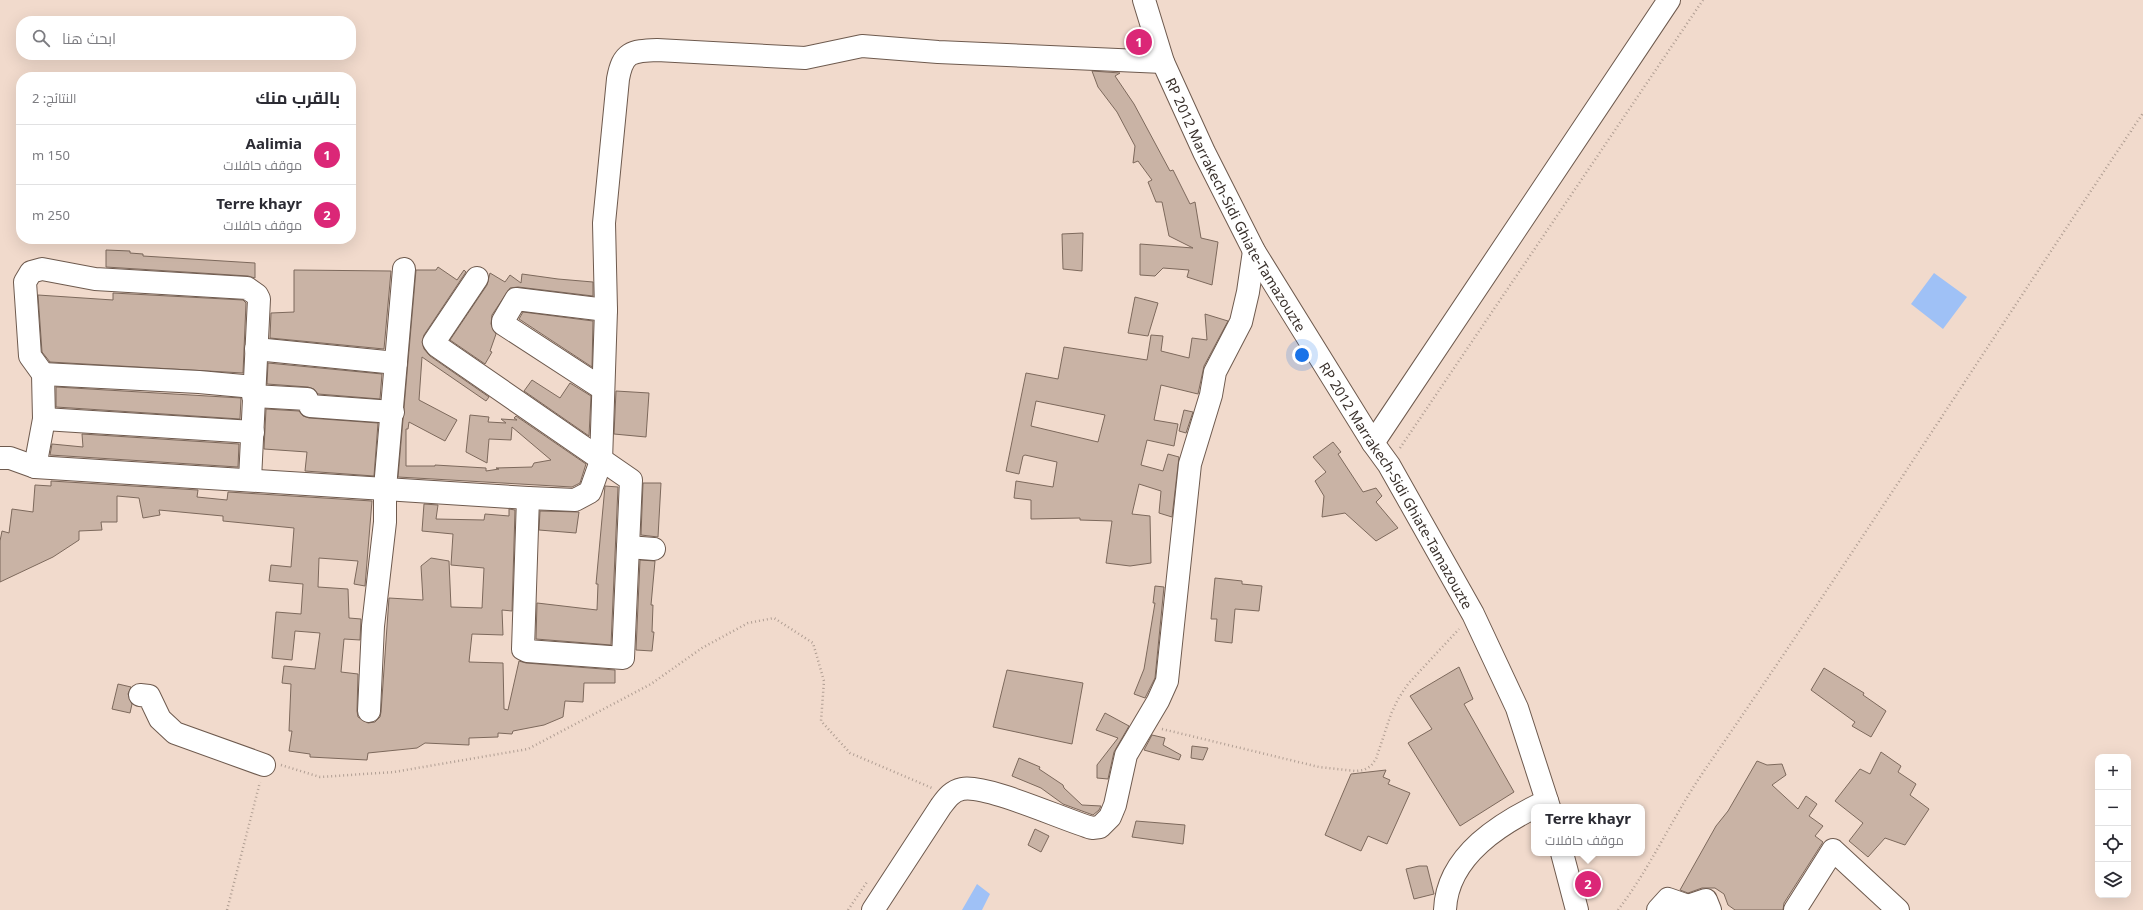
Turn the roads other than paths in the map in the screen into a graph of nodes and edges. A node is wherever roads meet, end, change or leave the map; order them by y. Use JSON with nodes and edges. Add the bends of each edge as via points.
{"nodes":[{"id":1,"x":1144,"y":0,"type":"edge"},
{"id":2,"x":1669,"y":0,"type":"edge"},
{"id":3,"x":1163,"y":62,"type":"junction"},
{"id":4,"x":1254,"y":251,"type":"junction"},
{"id":5,"x":404,"y":269,"type":"dead end"},
{"id":6,"x":476,"y":278,"type":"dead end"},
{"id":7,"x":606,"y":310,"type":"junction"},
{"id":8,"x":256,"y":349,"type":"junction"},
{"id":9,"x":396,"y":363,"type":"junction"},
{"id":10,"x":43,"y":374,"type":"junction"},
{"id":11,"x":603,"y":388,"type":"junction"},
{"id":12,"x":254,"y":392,"type":"junction"},
{"id":13,"x":393,"y":412,"type":"junction"},
{"id":14,"x":44,"y":419,"type":"junction"},
{"id":15,"x":253,"y":432,"type":"junction"},
{"id":16,"x":1373,"y":443,"type":"junction"},
{"id":17,"x":601,"y":461,"type":"junction"},
{"id":18,"x":3,"y":464,"type":"edge"},
{"id":19,"x":35,"y":467,"type":"junction"},
{"id":20,"x":250,"y":479,"type":"junction"},
{"id":21,"x":385,"y":488,"type":"junction"},
{"id":22,"x":528,"y":498,"type":"junction"},
{"id":23,"x":628,"y":547,"type":"junction"},
{"id":24,"x":654,"y":549,"type":"dead end"},
{"id":25,"x":140,"y":695,"type":"dead end"},
{"id":26,"x":369,"y":711,"type":"dead end"},
{"id":27,"x":264,"y":765,"type":"road end"},
{"id":28,"x":1548,"y":804,"type":"edge"},
{"id":29,"x":1531,"y":810,"type":"edge"},
{"id":30,"x":1563,"y":856,"type":"edge"},
{"id":31,"x":873,"y":910,"type":"edge"},
{"id":32,"x":1445,"y":910,"type":"edge"},
{"id":33,"x":1577,"y":910,"type":"edge"},
{"id":34,"x":1658,"y":910,"type":"edge"},
{"id":35,"x":1710,"y":910,"type":"edge"},
{"id":36,"x":1795,"y":910,"type":"edge"},
{"id":37,"x":1898,"y":910,"type":"edge"}],
"edges":[{"from":1,"to":3,"type":"street","name":"RP 2012 Marrakech-Sidi Ghiate-Tamazouzte"},
{"from":2,"to":16,"type":"street"},
{"from":3,"to":4,"type":"street","name":"RP 2012 Marrakech-Sidi Ghiate-Tamazouzte","via":[[1204,152]]},
{"from":3,"to":7,"type":"street","via":[[862,46],[804,58],[657,50],[630,54],[623,60],[618,79],[604,223]]},
{"from":4,"to":16,"type":"street","name":"RP 2012 Marrakech-Sidi Ghiate-Tamazouzte"},
{"from":4,"to":31,"type":"street","via":[[1241,322],[1215,372],[1190,464],[1177,566],[1167,681],[1126,756],[1110,817],[1100,828],[1092,828],[983,790],[963,789],[952,793]]},
{"from":5,"to":9,"type":"street"},
{"from":6,"to":17,"type":"street","via":[[435,342],[441,349]]},
{"from":7,"to":11,"type":"street"},
{"from":7,"to":11,"type":"street","via":[[516,299],[502,321]]},
{"from":8,"to":9,"type":"street"},
{"from":8,"to":10,"type":"street","via":[[259,299],[247,288],[95,279],[42,269],[31,272],[24,282],[30,356]]},
{"from":8,"to":12,"type":"street"},
{"from":9,"to":13,"type":"street"},
{"from":10,"to":12,"type":"street","via":[[191,381]]},
{"from":10,"to":14,"type":"street"},
{"from":11,"to":17,"type":"street"},
{"from":12,"to":13,"type":"street","via":[[307,399],[310,406]]},
{"from":12,"to":15,"type":"street"},
{"from":13,"to":21,"type":"street"},
{"from":14,"to":15,"type":"street"},
{"from":14,"to":19,"type":"street"},
{"from":15,"to":20,"type":"street"},
{"from":16,"to":28,"type":"street","name":"RP 2012 Marrakech-Sidi Ghiate-Tamazouzte","via":[[1389,465],[1473,614],[1517,708]]},
{"from":17,"to":22,"type":"street","via":[[590,492],[580,498]]},
{"from":17,"to":23,"type":"street","via":[[631,480],[623,523]]},
{"from":18,"to":19,"type":"street"},
{"from":19,"to":20,"type":"street"},
{"from":20,"to":21,"type":"street"},
{"from":21,"to":22,"type":"street"},
{"from":21,"to":26,"type":"street","via":[[385,522],[373,626]]},
{"from":22,"to":23,"type":"street","via":[[523,639],[524,649],[527,651],[622,658]]},
{"from":23,"to":24,"type":"street"},
{"from":25,"to":27,"type":"street","via":[[149,696],[160,719],[175,733]]},
{"from":29,"to":32,"type":"street","via":[[1515,816],[1474,849],[1451,878]]},
{"from":30,"to":33,"type":"street"},
{"from":34,"to":35,"type":"street","via":[[1668,899],[1688,906],[1706,900]]},
{"from":36,"to":37,"type":"street","via":[[1833,850]]}]}
